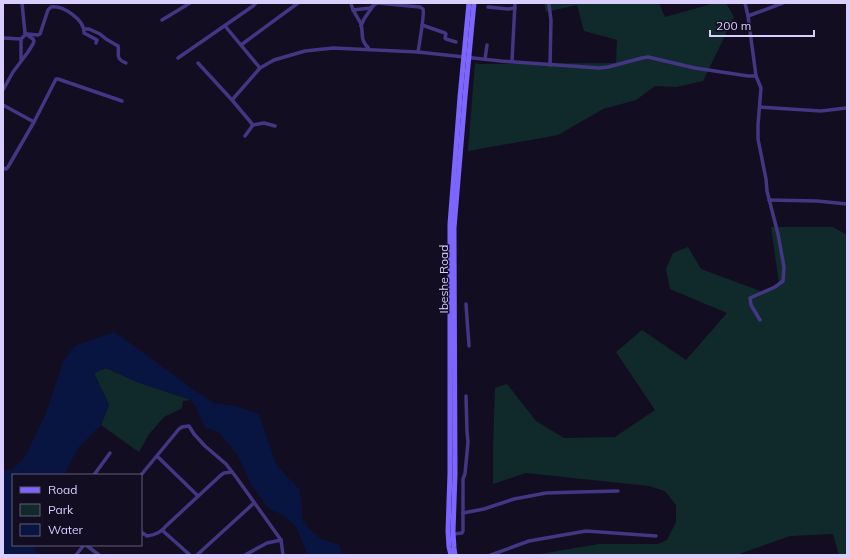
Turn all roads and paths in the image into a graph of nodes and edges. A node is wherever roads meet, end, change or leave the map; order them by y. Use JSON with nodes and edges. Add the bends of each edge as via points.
{"nodes":[{"id":1,"x":22,"y":3,"type":"edge"},
{"id":2,"x":190,"y":3,"type":"edge"},
{"id":3,"x":256,"y":3,"type":"edge"},
{"id":4,"x":298,"y":3,"type":"edge"},
{"id":5,"x":351,"y":3,"type":"edge"},
{"id":6,"x":469,"y":3,"type":"edge"},
{"id":7,"x":474,"y":3,"type":"edge"},
{"id":8,"x":515,"y":3,"type":"edge"},
{"id":9,"x":745,"y":3,"type":"edge"},
{"id":10,"x":783,"y":3,"type":"edge"},
{"id":11,"x":376,"y":4,"type":"edge"},
{"id":12,"x":549,"y":5,"type":"dead end"},
{"id":13,"x":488,"y":8,"type":"dead end"},
{"id":14,"x":515,"y":8,"type":"junction"},
{"id":15,"x":353,"y":10,"type":"junction"},
{"id":16,"x":748,"y":16,"type":"junction"},
{"id":17,"x":162,"y":20,"type":"dead end"},
{"id":18,"x":422,"y":25,"type":"junction"},
{"id":19,"x":225,"y":26,"type":"junction"},
{"id":20,"x":361,"y":26,"type":"junction"},
{"id":21,"x":85,"y":29,"type":"junction"},
{"id":22,"x":26,"y":33,"type":"junction"},
{"id":23,"x":3,"y":38,"type":"edge"},
{"id":24,"x":21,"y":39,"type":"junction"},
{"id":25,"x":456,"y":42,"type":"dead end"},
{"id":26,"x":96,"y":43,"type":"dead end"},
{"id":27,"x":241,"y":45,"type":"junction"},
{"id":28,"x":487,"y":45,"type":"dead end"},
{"id":29,"x":369,"y":49,"type":"junction"},
{"id":30,"x":418,"y":52,"type":"junction"},
{"id":31,"x":178,"y":58,"type":"dead end"},
{"id":32,"x":466,"y":58,"type":"junction"},
{"id":33,"x":485,"y":59,"type":"junction"},
{"id":34,"x":21,"y":60,"type":"junction"},
{"id":35,"x":512,"y":61,"type":"junction"},
{"id":36,"x":126,"y":63,"type":"dead end"},
{"id":37,"x":198,"y":63,"type":"dead end"},
{"id":38,"x":550,"y":65,"type":"junction"},
{"id":39,"x":260,"y":68,"type":"junction"},
{"id":40,"x":756,"y":76,"type":"junction"},
{"id":41,"x":3,"y":90,"type":"edge"},
{"id":42,"x":232,"y":100,"type":"junction"},
{"id":43,"x":122,"y":101,"type":"dead end"},
{"id":44,"x":3,"y":104,"type":"edge"},
{"id":45,"x":760,"y":107,"type":"junction"},
{"id":46,"x":846,"y":108,"type":"edge"},
{"id":47,"x":34,"y":122,"type":"junction"},
{"id":48,"x":253,"y":125,"type":"junction"},
{"id":49,"x":275,"y":126,"type":"dead end"},
{"id":50,"x":246,"y":136,"type":"dead end"},
{"id":51,"x":3,"y":168,"type":"edge"},
{"id":52,"x":770,"y":200,"type":"junction"},
{"id":53,"x":847,"y":204,"type":"edge"},
{"id":54,"x":466,"y":304,"type":"dead end"},
{"id":55,"x":760,"y":320,"type":"dead end"},
{"id":56,"x":469,"y":346,"type":"dead end"},
{"id":57,"x":466,"y":396,"type":"dead end"},
{"id":58,"x":110,"y":453,"type":"dead end"},
{"id":59,"x":157,"y":456,"type":"junction"},
{"id":60,"x":232,"y":472,"type":"junction"},
{"id":61,"x":95,"y":474,"type":"edge"},
{"id":62,"x":142,"y":474,"type":"edge"},
{"id":63,"x":618,"y":491,"type":"dead end"},
{"id":64,"x":198,"y":496,"type":"junction"},
{"id":65,"x":254,"y":503,"type":"junction"},
{"id":66,"x":463,"y":513,"type":"junction"},
{"id":67,"x":163,"y":530,"type":"junction"},
{"id":68,"x":142,"y":533,"type":"edge"},
{"id":69,"x":453,"y":534,"type":"junction"},
{"id":70,"x":656,"y":536,"type":"dead end"},
{"id":71,"x":281,"y":540,"type":"junction"},
{"id":72,"x":84,"y":546,"type":"edge"},
{"id":73,"x":86,"y":546,"type":"edge"},
{"id":74,"x":76,"y":555,"type":"edge"},
{"id":75,"x":99,"y":555,"type":"edge"},
{"id":76,"x":190,"y":555,"type":"edge"},
{"id":77,"x":197,"y":555,"type":"edge"},
{"id":78,"x":245,"y":555,"type":"edge"},
{"id":79,"x":283,"y":555,"type":"edge"},
{"id":80,"x":451,"y":555,"type":"edge"},
{"id":81,"x":455,"y":555,"type":"edge"},
{"id":82,"x":491,"y":555,"type":"edge"}],
"edges":[{"from":1,"to":22,"type":"street"},
{"from":2,"to":17,"type":"street"},
{"from":3,"to":19,"type":"street"},
{"from":4,"to":27,"type":"street"},
{"from":5,"to":15,"type":"street"},
{"from":6,"to":32,"type":"main road","name":"Ibeshe Road"},
{"from":7,"to":32,"type":"main road","name":"Ibeshe Road"},
{"from":8,"to":14,"type":"street"},
{"from":9,"to":16,"type":"street"},
{"from":10,"to":16,"type":"street"},
{"from":11,"to":15,"type":"street"},
{"from":11,"to":18,"type":"street","via":[[420,7],[424,10]]},
{"from":11,"to":20,"type":"street","via":[[364,18]]},
{"from":12,"to":38,"type":"street"},
{"from":13,"to":14,"type":"street"},
{"from":14,"to":35,"type":"street"},
{"from":15,"to":20,"type":"street"},
{"from":16,"to":40,"type":"street"},
{"from":18,"to":25,"type":"street","via":[[446,33],[446,40]]},
{"from":18,"to":30,"type":"street"},
{"from":19,"to":27,"type":"street"},
{"from":19,"to":31,"type":"street"},
{"from":20,"to":29,"type":"street","via":[[363,41]]},
{"from":21,"to":22,"type":"street","via":[[74,16],[54,6],[48,10],[40,34]]},
{"from":21,"to":26,"type":"street","via":[[84,33],[97,40]]},
{"from":21,"to":36,"type":"street","via":[[100,34],[118,46],[118,57]]},
{"from":22,"to":24,"type":"street"},
{"from":22,"to":34,"type":"street","via":[[34,41]]},
{"from":23,"to":24,"type":"street"},
{"from":24,"to":34,"type":"street"},
{"from":27,"to":39,"type":"street"},
{"from":28,"to":33,"type":"street"},
{"from":29,"to":30,"type":"street"},
{"from":29,"to":39,"type":"street","via":[[333,48],[305,51],[274,60]]},
{"from":30,"to":32,"type":"street"},
{"from":32,"to":33,"type":"street"},
{"from":32,"to":69,"type":"main road","name":"Ibeshe Road","via":[[454,228]]},
{"from":32,"to":80,"type":"main road","name":"Ibeshe Road","via":[[450,224],[448,531]]},
{"from":33,"to":35,"type":"street"},
{"from":34,"to":41,"type":"street"},
{"from":35,"to":38,"type":"street"},
{"from":37,"to":42,"type":"street"},
{"from":38,"to":40,"type":"street","via":[[599,68],[642,58],[656,58],[695,68]]},
{"from":39,"to":42,"type":"street"},
{"from":40,"to":45,"type":"street","via":[[761,88]]},
{"from":42,"to":48,"type":"street"},
{"from":43,"to":47,"type":"street","via":[[56,79]]},
{"from":44,"to":47,"type":"street"},
{"from":45,"to":46,"type":"street","via":[[821,111]]},
{"from":45,"to":52,"type":"street","via":[[758,139]]},
{"from":47,"to":51,"type":"street","via":[[8,167]]},
{"from":48,"to":49,"type":"street","via":[[264,123]]},
{"from":48,"to":50,"type":"street"},
{"from":52,"to":53,"type":"street"},
{"from":52,"to":55,"type":"street","via":[[784,275],[775,287],[750,298]]},
{"from":54,"to":56,"type":"street"},
{"from":57,"to":66,"type":"street","via":[[468,442],[463,479]]},
{"from":58,"to":61,"type":"street"},
{"from":59,"to":60,"type":"street","via":[[179,429],[189,426]]},
{"from":59,"to":62,"type":"street"},
{"from":59,"to":64,"type":"street"},
{"from":60,"to":64,"type":"street","via":[[224,472]]},
{"from":60,"to":65,"type":"street"},
{"from":63,"to":66,"type":"street","via":[[546,493]]},
{"from":64,"to":67,"type":"street"},
{"from":65,"to":71,"type":"street"},
{"from":65,"to":77,"type":"street"},
{"from":66,"to":69,"type":"street","via":[[463,531],[460,534]]},
{"from":67,"to":68,"type":"street","via":[[148,536]]},
{"from":67,"to":76,"type":"street"},
{"from":69,"to":81,"type":"main road","name":"Ibeshe Road"},
{"from":70,"to":82,"type":"street","via":[[586,531],[529,541]]},
{"from":71,"to":78,"type":"street","via":[[267,543]]},
{"from":71,"to":79,"type":"street"},
{"from":72,"to":74,"type":"street"},
{"from":73,"to":75,"type":"street"}]}
